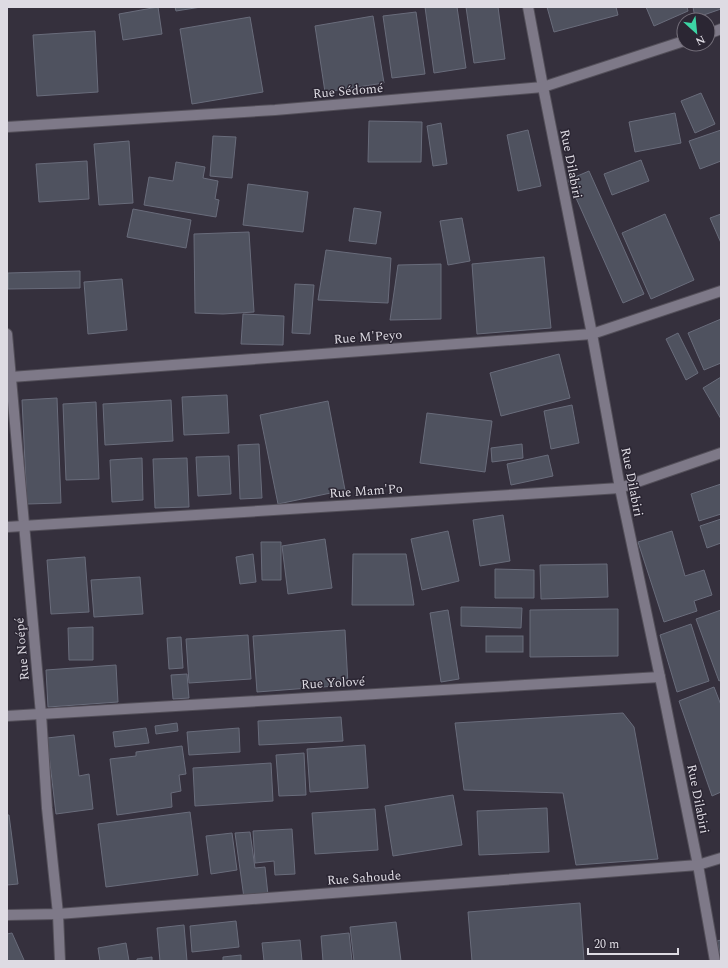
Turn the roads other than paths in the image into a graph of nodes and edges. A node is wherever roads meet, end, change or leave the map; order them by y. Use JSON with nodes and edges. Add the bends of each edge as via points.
{"nodes":[{"id":1,"x":528,"y":7,"type":"edge"},
{"id":2,"x":676,"y":44,"type":"edge"},
{"id":3,"x":543,"y":87,"type":"junction"},
{"id":4,"x":7,"y":127,"type":"edge"},
{"id":5,"x":721,"y":291,"type":"edge"},
{"id":6,"x":7,"y":334,"type":"edge"},
{"id":7,"x":592,"y":334,"type":"junction"},
{"id":8,"x":11,"y":377,"type":"junction"},
{"id":9,"x":721,"y":453,"type":"edge"},
{"id":10,"x":620,"y":488,"type":"junction"},
{"id":11,"x":24,"y":526,"type":"junction"},
{"id":12,"x":7,"y":527,"type":"edge"},
{"id":13,"x":660,"y":676,"type":"junction"},
{"id":14,"x":41,"y":714,"type":"junction"},
{"id":15,"x":7,"y":716,"type":"edge"},
{"id":16,"x":721,"y":858,"type":"edge"},
{"id":17,"x":698,"y":865,"type":"junction"},
{"id":18,"x":58,"y":914,"type":"junction"},
{"id":19,"x":7,"y":915,"type":"edge"},
{"id":20,"x":60,"y":961,"type":"edge"},
{"id":21,"x":716,"y":961,"type":"edge"}],
"edges":[{"from":1,"to":3,"type":"street","name":"Rue Dilabiri"},
{"from":2,"to":3,"type":"street","name":"Rue Sédomé"},
{"from":3,"to":4,"type":"street","name":"Rue Sédomé","via":[[274,110]]},
{"from":3,"to":7,"type":"street","name":"Rue Dilabiri"},
{"from":5,"to":7,"type":"street","name":"Rue M'Peyo"},
{"from":6,"to":8,"type":"street","name":"Rue Noépé"},
{"from":7,"to":8,"type":"street","name":"Rue M'Peyo"},
{"from":7,"to":10,"type":"street","name":"Rue Dilabiri"},
{"from":8,"to":11,"type":"street","name":"Rue Noépé"},
{"from":9,"to":10,"type":"street","name":"Rue Mam'Po"},
{"from":10,"to":11,"type":"street","name":"Rue Mam'Po"},
{"from":10,"to":13,"type":"street","name":"Rue Dilabiri"},
{"from":11,"to":12,"type":"street","name":"Rue Mam'Po"},
{"from":11,"to":14,"type":"street","name":"Rue Noépé"},
{"from":13,"to":14,"type":"street","name":"Rue Yolové"},
{"from":13,"to":17,"type":"street","name":"Rue Dilabiri"},
{"from":14,"to":15,"type":"street","name":"Rue Yolové"},
{"from":14,"to":18,"type":"street","name":"Rue Noépé"},
{"from":16,"to":17,"type":"street","name":"Rue Sahoude"},
{"from":17,"to":18,"type":"street","name":"Rue Sahoude"},
{"from":17,"to":21,"type":"street","name":"Rue Dilabiri"},
{"from":18,"to":19,"type":"street","name":"Rue Sahoude"},
{"from":18,"to":20,"type":"street","name":"Rue Noépé"}]}
